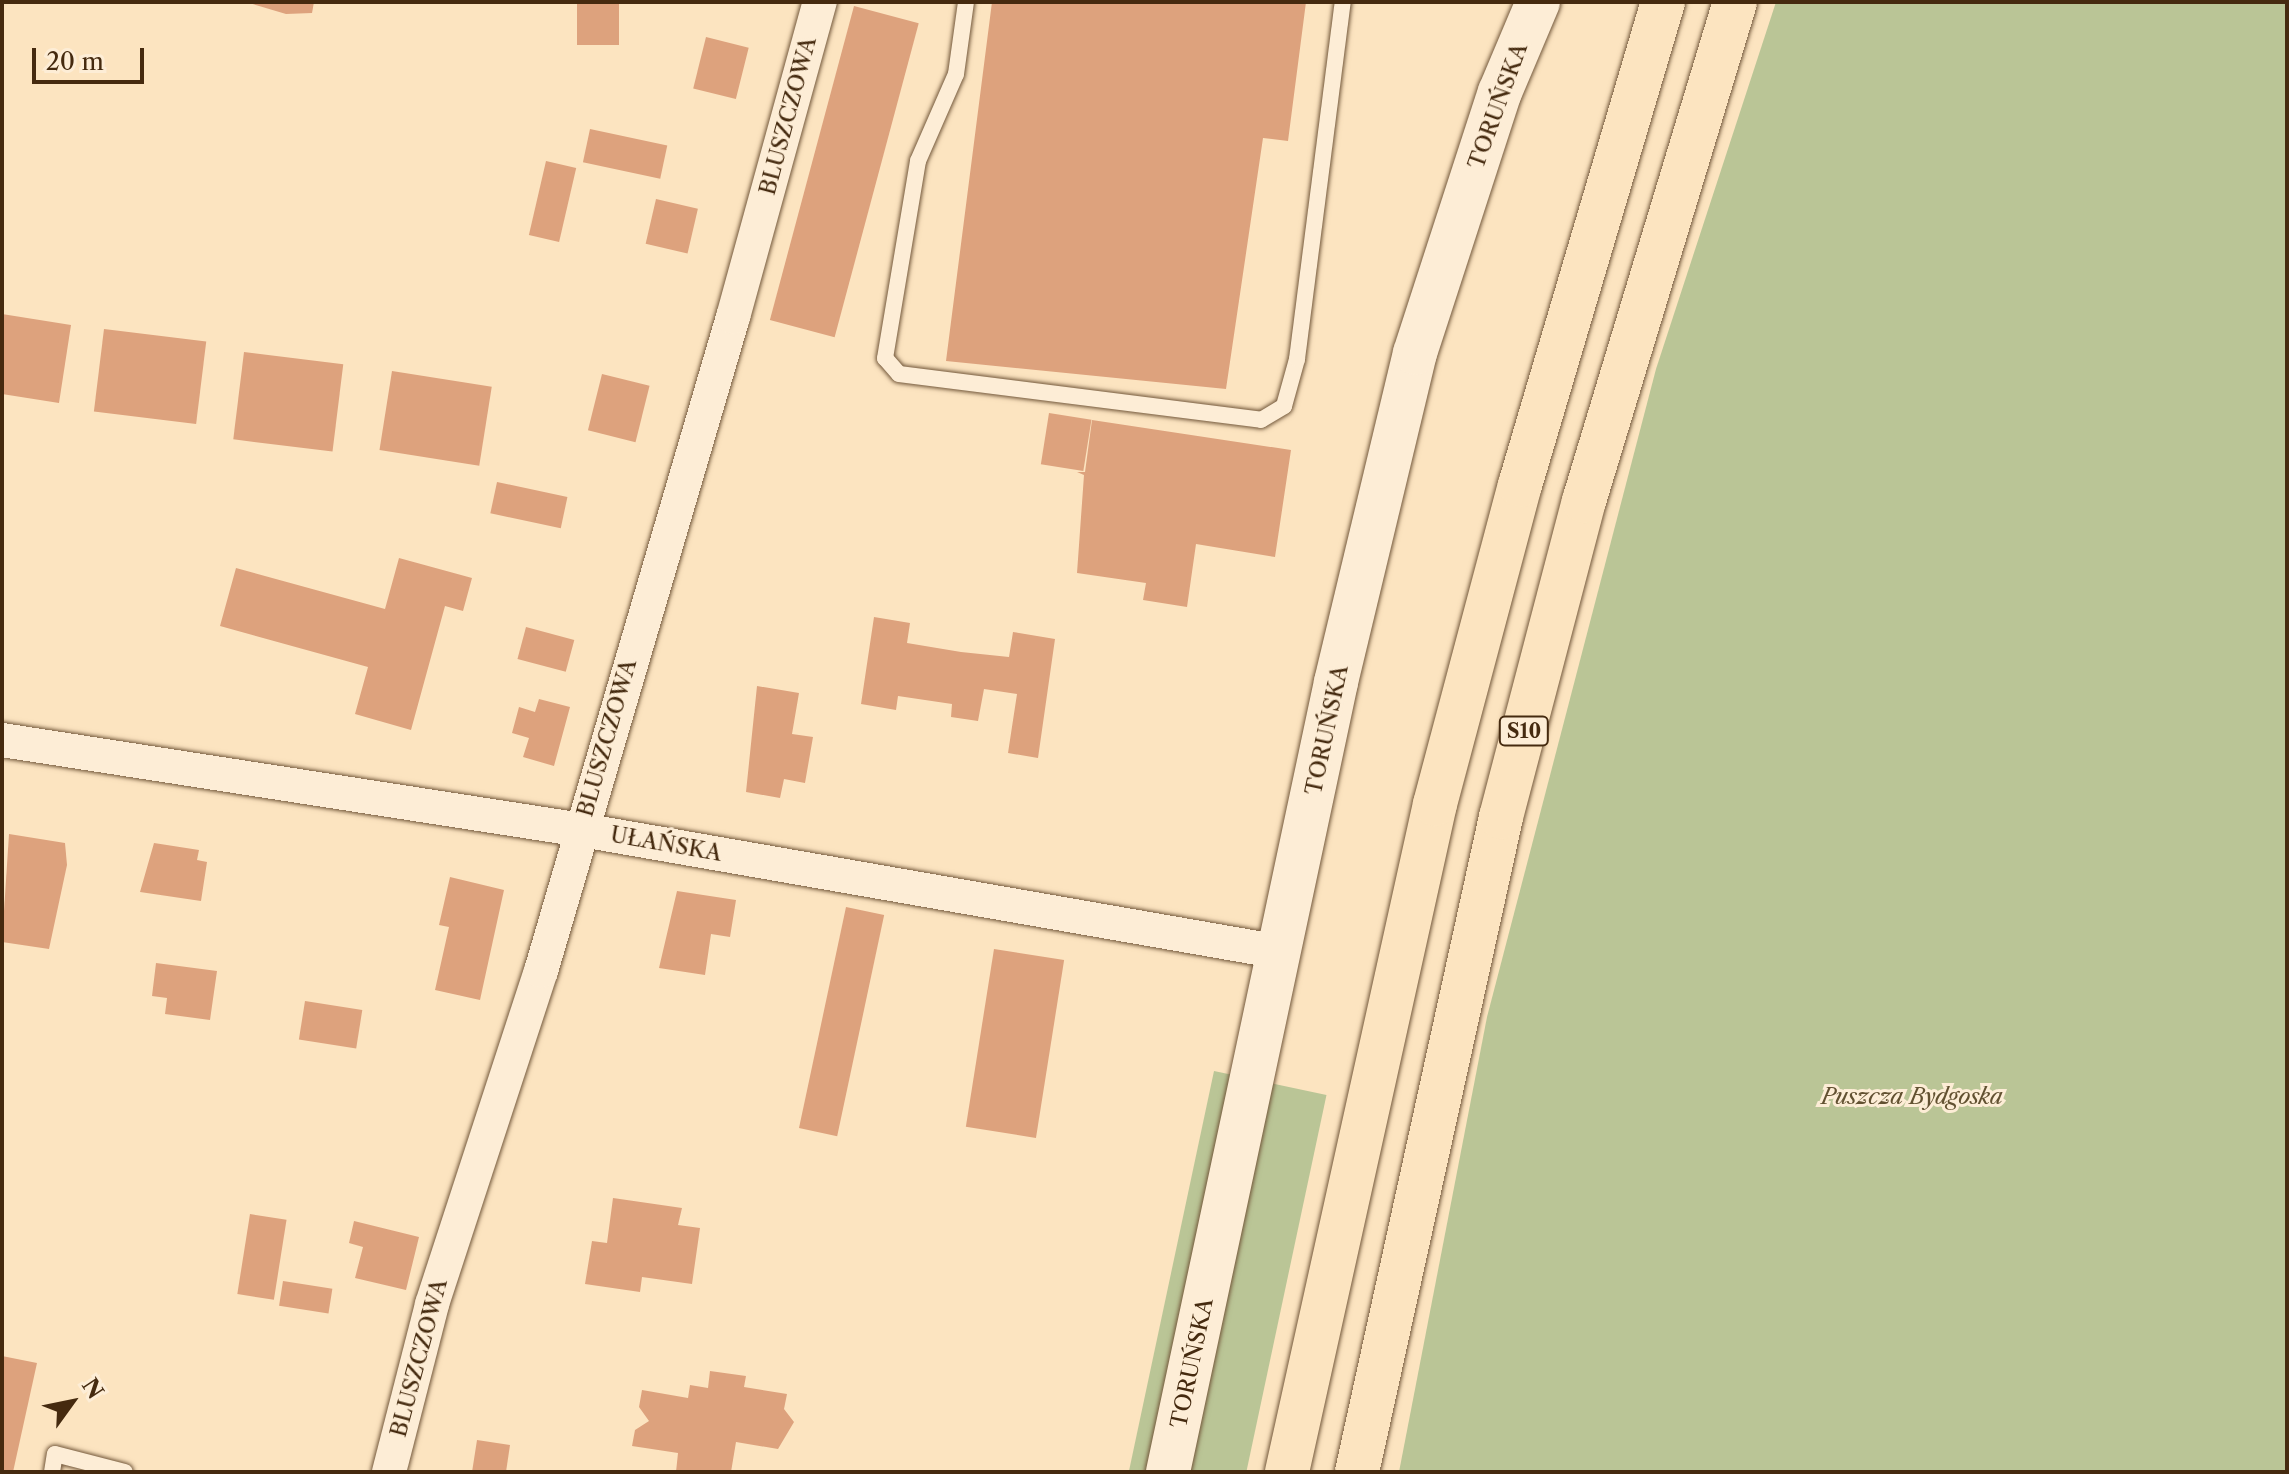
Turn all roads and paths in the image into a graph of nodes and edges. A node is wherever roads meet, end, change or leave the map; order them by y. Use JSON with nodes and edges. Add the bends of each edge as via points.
{"nodes":[{"id":1,"x":820,"y":2,"type":"edge"},
{"id":2,"x":966,"y":2,"type":"edge"},
{"id":3,"x":1343,"y":2,"type":"edge"},
{"id":4,"x":1538,"y":2,"type":"edge"},
{"id":5,"x":1663,"y":2,"type":"edge"},
{"id":6,"x":1735,"y":2,"type":"edge"},
{"id":7,"x":2,"y":740,"type":"edge"},
{"id":8,"x":582,"y":830,"type":"junction"},
{"id":9,"x":1280,"y":952,"type":"junction"},
{"id":10,"x":52,"y":1472,"type":"edge"},
{"id":11,"x":125,"y":1472,"type":"edge"},
{"id":12,"x":389,"y":1472,"type":"edge"},
{"id":13,"x":1168,"y":1472,"type":"edge"},
{"id":14,"x":1287,"y":1472,"type":"edge"},
{"id":15,"x":1357,"y":1472,"type":"edge"}],
"edges":[{"from":1,"to":8,"type":"street","name":"BLUSZCZOWA"},
{"from":2,"to":3,"type":"lane","via":[[956,74],[918,161],[885,358],[899,374],[1261,420],[1284,406],[1297,359]]},
{"from":4,"to":9,"type":"street","name":"TORUŃSKA","via":[[1500,92],[1415,353]]},
{"from":5,"to":14,"type":"highway","via":[[1520,485],[1435,804]]},
{"from":6,"to":15,"type":"highway","number":"S10","via":[[1592,472],[1501,817]]},
{"from":7,"to":8,"type":"street","name":"UŁAŃSKA"},
{"from":8,"to":9,"type":"street","name":"UŁAŃSKA"},
{"from":8,"to":12,"type":"street","name":"BLUSZCZOWA","via":[[432,1304]]},
{"from":9,"to":13,"type":"street","name":"TORUŃSKA"},
{"from":10,"to":11,"type":"lane","via":[[55,1454]]}]}
